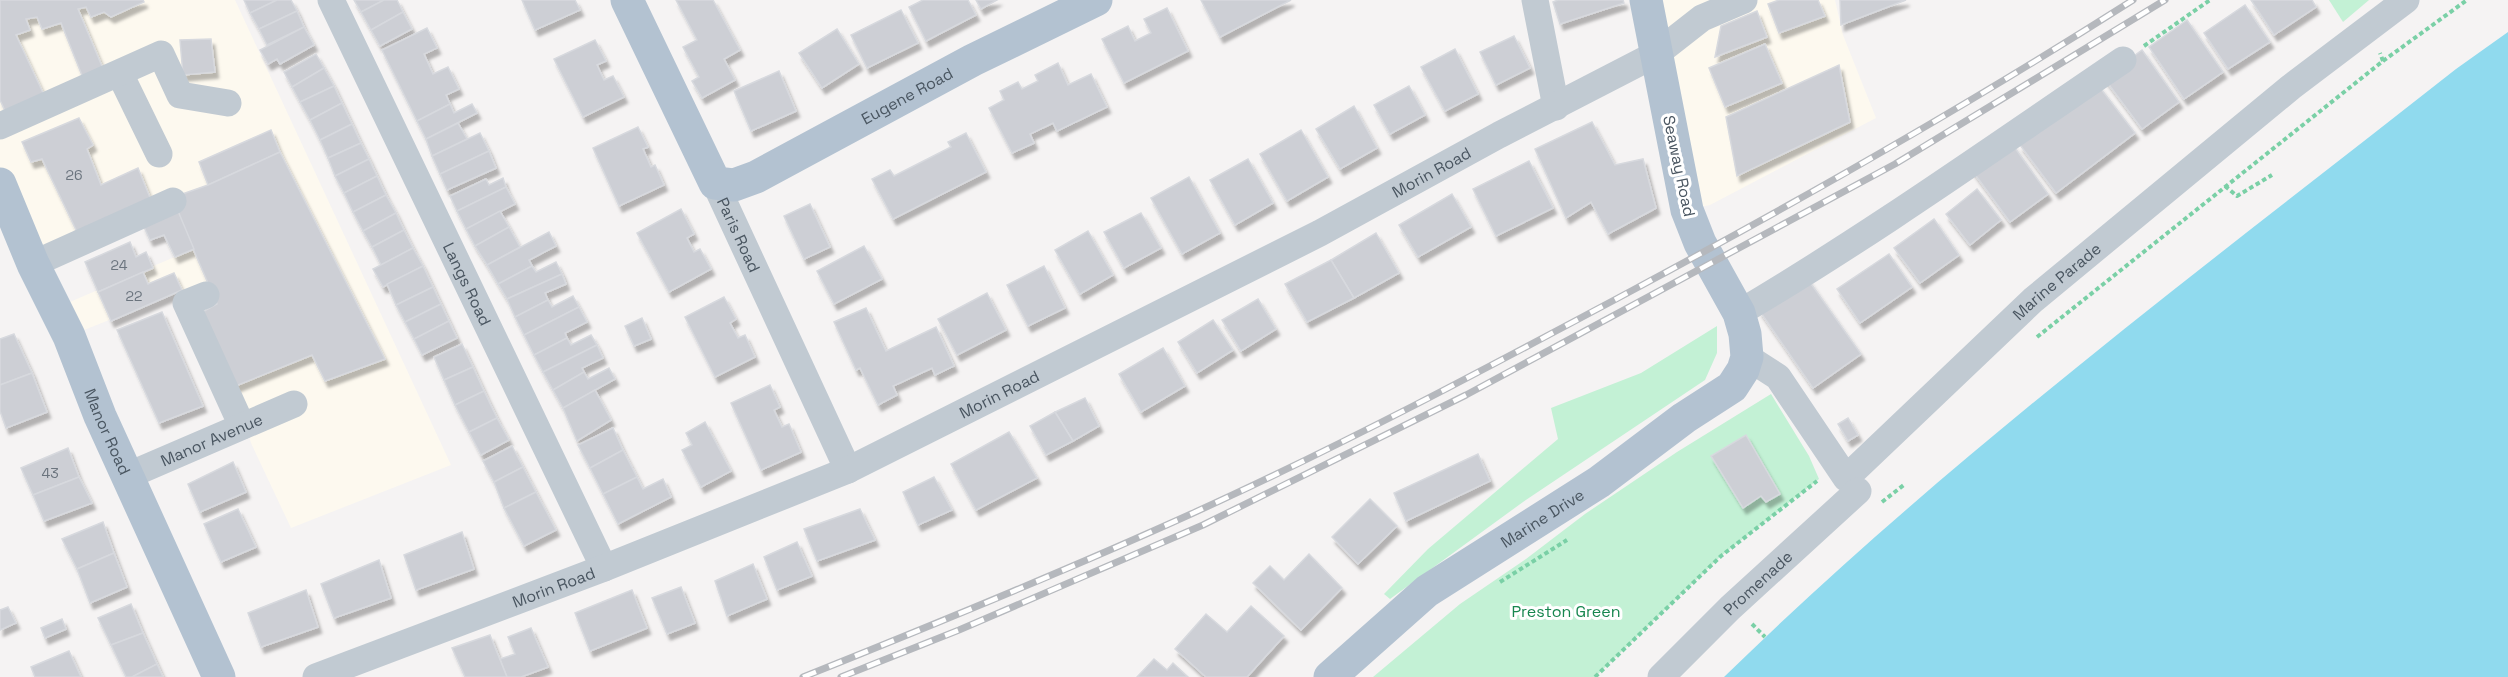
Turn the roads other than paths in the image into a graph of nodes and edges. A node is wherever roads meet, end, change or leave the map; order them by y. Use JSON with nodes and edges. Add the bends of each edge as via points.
{"nodes":[{"id":1,"x":331,"y":0,"type":"edge"},
{"id":2,"x":627,"y":0,"type":"edge"},
{"id":3,"x":1096,"y":0,"type":"edge"},
{"id":4,"x":1534,"y":0,"type":"edge"},
{"id":5,"x":1646,"y":0,"type":"edge"},
{"id":6,"x":1744,"y":0,"type":"edge"},
{"id":7,"x":2406,"y":0,"type":"edge"},
{"id":8,"x":1656,"y":54,"type":"junction"},
{"id":9,"x":2123,"y":60,"type":"road end"},
{"id":10,"x":120,"y":74,"type":"junction"},
{"id":11,"x":228,"y":103,"type":"dead end"},
{"id":12,"x":1556,"y":107,"type":"junction"},
{"id":13,"x":0,"y":126,"type":"edge"},
{"id":14,"x":159,"y":154,"type":"dead end"},
{"id":15,"x":715,"y":183,"type":"junction"},
{"id":16,"x":0,"y":184,"type":"edge"},
{"id":17,"x":173,"y":201,"type":"dead end"},
{"id":18,"x":33,"y":264,"type":"junction"},
{"id":19,"x":206,"y":295,"type":"dead end"},
{"id":20,"x":1738,"y":313,"type":"junction"},
{"id":21,"x":1747,"y":357,"type":"junction"},
{"id":22,"x":294,"y":404,"type":"dead end"},
{"id":23,"x":242,"y":426,"type":"junction"},
{"id":24,"x":848,"y":470,"type":"junction"},
{"id":25,"x":127,"y":476,"type":"junction"},
{"id":26,"x":1858,"y":491,"type":"dead end"},
{"id":27,"x":604,"y":568,"type":"junction"},
{"id":28,"x":219,"y":677,"type":"edge"},
{"id":29,"x":316,"y":677,"type":"edge"},
{"id":30,"x":1330,"y":677,"type":"edge"},
{"id":31,"x":1661,"y":677,"type":"edge"}],
"edges":[{"from":1,"to":27,"type":"street","name":"Langs Road"},
{"from":2,"to":15,"type":"main road","name":"Paris Road"},
{"from":3,"to":15,"type":"main road","name":"Eugene Road","via":[[973,60],[756,177],[734,185]]},
{"from":4,"to":12,"type":"street"},
{"from":5,"to":8,"type":"main road","name":"Seaway Road"},
{"from":6,"to":8,"type":"street","name":"Morin Road","via":[[1702,18]]},
{"from":7,"to":21,"type":"street","name":"Marine Parade","via":[[2291,87],[2033,300],[1846,478],[1778,377]]},
{"from":8,"to":12,"type":"street","name":"Morin Road"},
{"from":8,"to":20,"type":"main road","name":"Seaway Road","via":[[1687,210]]},
{"from":9,"to":20,"type":"street","via":[[1933,191]]},
{"from":10,"to":11,"type":"street","via":[[161,54],[180,95]]},
{"from":10,"to":13,"type":"street"},
{"from":10,"to":14,"type":"street"},
{"from":12,"to":24,"type":"street","name":"Morin Road","via":[[1320,233]]},
{"from":15,"to":24,"type":"street","name":"Paris Road"},
{"from":16,"to":18,"type":"main road","name":"Manor Road"},
{"from":17,"to":18,"type":"street"},
{"from":18,"to":25,"type":"main road","name":"Manor Road","via":[[69,336]]},
{"from":19,"to":23,"type":"street","via":[[186,303]]},
{"from":20,"to":21,"type":"main road","name":"Seaway Road"},
{"from":21,"to":30,"type":"main road","name":"Marine Drive","via":[[1732,387],[1599,482],[1427,591]]},
{"from":22,"to":23,"type":"street","name":"Manor Avenue"},
{"from":23,"to":25,"type":"street","name":"Manor Avenue"},
{"from":24,"to":27,"type":"street","name":"Morin Road"},
{"from":25,"to":28,"type":"main road","name":"Manor Road"},
{"from":26,"to":31,"type":"street","name":"Promenade"},
{"from":27,"to":29,"type":"street","name":"Morin Road"}]}
